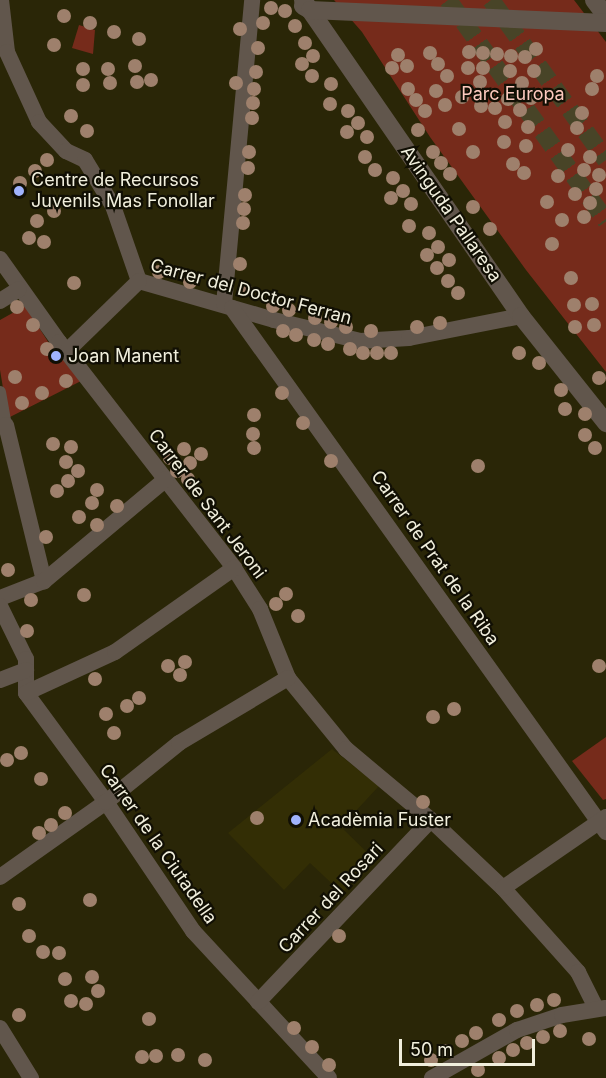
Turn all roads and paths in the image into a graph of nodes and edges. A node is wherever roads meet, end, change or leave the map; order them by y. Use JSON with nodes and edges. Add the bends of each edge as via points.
{"nodes":[{"id":1,"x":1,"y":0,"type":"edge"},
{"id":2,"x":252,"y":0,"type":"edge"},
{"id":3,"x":294,"y":0,"type":"edge"},
{"id":4,"x":594,"y":0,"type":"edge"},
{"id":5,"x":306,"y":5,"type":"edge"},
{"id":6,"x":606,"y":16,"type":"edge"},
{"id":7,"x":606,"y":23,"type":"edge"},
{"id":8,"x":4,"y":53,"type":"edge"},
{"id":9,"x":0,"y":259,"type":"edge"},
{"id":10,"x":139,"y":281,"type":"junction"},
{"id":11,"x":19,"y":289,"type":"junction"},
{"id":12,"x":0,"y":301,"type":"edge"},
{"id":13,"x":228,"y":306,"type":"junction"},
{"id":14,"x":521,"y":316,"type":"junction"},
{"id":15,"x":68,"y":350,"type":"junction"},
{"id":16,"x":0,"y":392,"type":"edge"},
{"id":17,"x":606,"y":423,"type":"edge"},
{"id":18,"x":6,"y":425,"type":"joint"},
{"id":19,"x":166,"y":479,"type":"junction"},
{"id":20,"x":234,"y":568,"type":"junction"},
{"id":21,"x":44,"y":581,"type":"junction"},
{"id":22,"x":0,"y":598,"type":"edge"},
{"id":23,"x":0,"y":606,"type":"edge"},
{"id":24,"x":26,"y":670,"type":"junction"},
{"id":25,"x":288,"y":678,"type":"junction"},
{"id":26,"x":0,"y":680,"type":"edge"},
{"id":27,"x":26,"y":693,"type":"junction"},
{"id":28,"x":106,"y":802,"type":"junction"},
{"id":29,"x":431,"y":820,"type":"junction"},
{"id":30,"x":604,"y":824,"type":"edge"},
{"id":31,"x":0,"y":877,"type":"edge"},
{"id":32,"x":503,"y":888,"type":"junction"},
{"id":33,"x":258,"y":1002,"type":"junction"},
{"id":34,"x":601,"y":1008,"type":"edge"},
{"id":35,"x":0,"y":1028,"type":"edge"},
{"id":36,"x":32,"y":1078,"type":"edge"},
{"id":37,"x":328,"y":1078,"type":"edge"},
{"id":38,"x":432,"y":1078,"type":"edge"}],
"edges":[{"from":1,"to":8,"type":"street"},
{"from":2,"to":13,"type":"street"},
{"from":3,"to":5,"type":"street"},
{"from":4,"to":6,"type":"street"},
{"from":5,"to":7,"type":"street"},
{"from":5,"to":14,"type":"street","name":"Avinguda Pallaresa"},
{"from":8,"to":10,"type":"street","via":[[39,122],[66,151],[85,160],[113,206]]},
{"from":9,"to":11,"type":"street","name":"Carrer de Sant Jeroni"},
{"from":10,"to":13,"type":"street","name":"Carrer del Doctor Ferran"},
{"from":10,"to":15,"type":"street","name":"Carrer del Doctor Ferran"},
{"from":11,"to":12,"type":"street"},
{"from":11,"to":15,"type":"street","name":"Carrer de Sant Jeroni"},
{"from":13,"to":14,"type":"street","name":"Carrer del Doctor Ferran","via":[[360,341],[409,338]]},
{"from":13,"to":30,"type":"street","name":"Carrer de Prat de la Riba"},
{"from":14,"to":17,"type":"street","name":"Avinguda Pallaresa"},
{"from":15,"to":19,"type":"street","name":"Carrer de Sant Jeroni"},
{"from":16,"to":18,"type":"street"},
{"from":18,"to":21,"type":"street"},
{"from":19,"to":20,"type":"street","name":"Carrer de Sant Jeroni"},
{"from":19,"to":21,"type":"street"},
{"from":20,"to":25,"type":"street","name":"Carrer de Sant Jeroni","via":[[260,609]]},
{"from":20,"to":27,"type":"street","via":[[115,652]]},
{"from":21,"to":22,"type":"street"},
{"from":23,"to":24,"type":"street","via":[[26,659]]},
{"from":24,"to":26,"type":"street"},
{"from":24,"to":27,"type":"street"},
{"from":25,"to":28,"type":"street","via":[[179,743]]},
{"from":25,"to":29,"type":"street","name":"Carrer de Sant Jeroni","via":[[346,749]]},
{"from":27,"to":28,"type":"street","name":"Carrer de la Ciutadella"},
{"from":28,"to":31,"type":"street"},
{"from":28,"to":33,"type":"street","name":"Carrer de la Ciutadella","via":[[193,932]]},
{"from":29,"to":32,"type":"street","name":"Carrer de Sant Jeroni"},
{"from":29,"to":33,"type":"street","name":"Carrer del Rosari"},
{"from":30,"to":32,"type":"street"},
{"from":32,"to":34,"type":"street","name":"Carrer de Sant Jeroni","via":[[578,972]]},
{"from":33,"to":37,"type":"street","name":"Carrer de la Ciutadella"},
{"from":34,"to":38,"type":"street","via":[[517,1030]]},
{"from":35,"to":36,"type":"street"}]}
